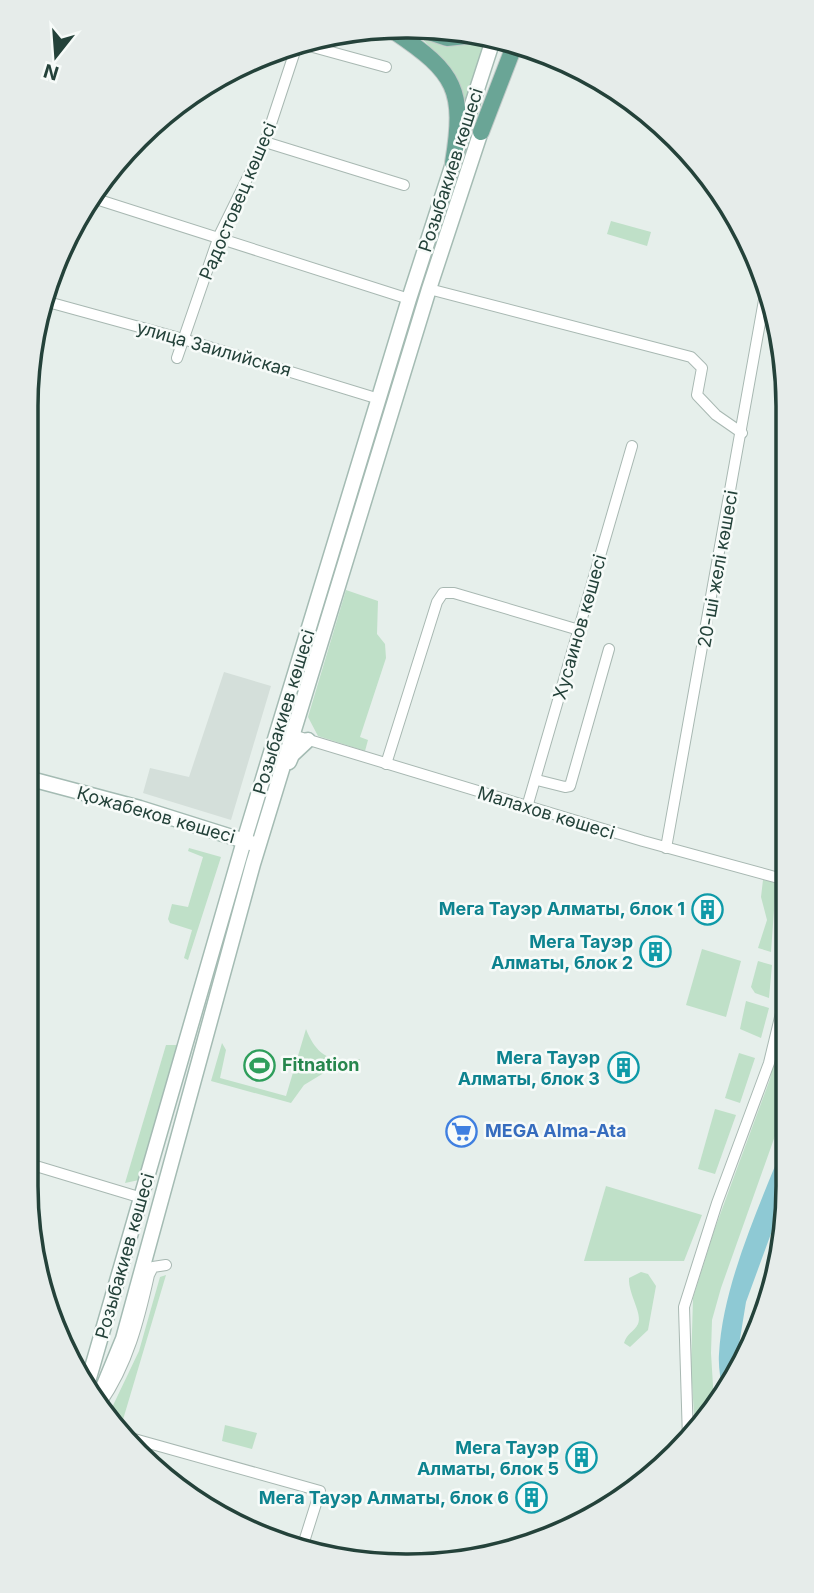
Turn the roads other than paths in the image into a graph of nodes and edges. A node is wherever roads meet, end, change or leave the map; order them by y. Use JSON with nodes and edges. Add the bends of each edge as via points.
{"nodes":[{"id":1,"x":403,"y":38,"type":"edge"},
{"id":2,"x":490,"y":48,"type":"edge"},
{"id":3,"x":318,"y":50,"type":"edge"},
{"id":4,"x":505,"y":52,"type":"edge"},
{"id":5,"x":511,"y":54,"type":"edge"},
{"id":6,"x":296,"y":56,"type":"edge"},
{"id":7,"x":386,"y":67,"type":"dead end"},
{"id":8,"x":481,"y":132,"type":"junction"},
{"id":9,"x":265,"y":142,"type":"junction"},
{"id":10,"x":453,"y":163,"type":"junction"},
{"id":11,"x":404,"y":185,"type":"dead end"},
{"id":12,"x":102,"y":201,"type":"edge"},
{"id":13,"x":219,"y":236,"type":"junction"},
{"id":14,"x":429,"y":289,"type":"junction"},
{"id":15,"x":409,"y":299,"type":"junction"},
{"id":16,"x":54,"y":304,"type":"edge"},
{"id":17,"x":763,"y":311,"type":"edge"},
{"id":18,"x":183,"y":339,"type":"junction"},
{"id":19,"x":177,"y":358,"type":"dead end"},
{"id":20,"x":379,"y":399,"type":"junction"},
{"id":21,"x":743,"y":433,"type":"junction"},
{"id":22,"x":632,"y":446,"type":"dead end"},
{"id":23,"x":579,"y":630,"type":"junction"},
{"id":24,"x":609,"y":649,"type":"dead end"},
{"id":25,"x":285,"y":733,"type":"junction"},
{"id":26,"x":308,"y":740,"type":"junction"},
{"id":27,"x":386,"y":764,"type":"junction"},
{"id":28,"x":537,"y":780,"type":"junction"},
{"id":29,"x":38,"y":781,"type":"edge"},
{"id":30,"x":527,"y":807,"type":"junction"},
{"id":31,"x":265,"y":825,"type":"junction"},
{"id":32,"x":244,"y":841,"type":"junction"},
{"id":33,"x":259,"y":846,"type":"junction"},
{"id":34,"x":666,"y":848,"type":"junction"},
{"id":35,"x":776,"y":877,"type":"edge"},
{"id":36,"x":776,"y":1034,"type":"edge"},
{"id":37,"x":38,"y":1167,"type":"edge"},
{"id":38,"x":142,"y":1198,"type":"junction"},
{"id":39,"x":166,"y":1265,"type":"dead end"},
{"id":40,"x":90,"y":1374,"type":"edge"},
{"id":41,"x":102,"y":1393,"type":"edge"},
{"id":42,"x":104,"y":1395,"type":"edge"},
{"id":43,"x":688,"y":1424,"type":"edge"},
{"id":44,"x":140,"y":1441,"type":"edge"},
{"id":45,"x":305,"y":1540,"type":"edge"}],
"edges":[{"from":1,"to":10,"type":"main road","via":[[437,64],[454,89],[459,124]]},
{"from":2,"to":10,"type":"main road","name":"Розыбакиев көшесі"},
{"from":3,"to":7,"type":"street"},
{"from":4,"to":8,"type":"main road","name":"Розыбакиев көшесі"},
{"from":5,"to":8,"type":"main road"},
{"from":6,"to":9,"type":"street","name":"Радостовец көшесі"},
{"from":8,"to":14,"type":"main road","name":"Розыбакиев көшесі"},
{"from":9,"to":11,"type":"street"},
{"from":9,"to":13,"type":"street","name":"Радостовец көшесі"},
{"from":10,"to":15,"type":"main road","name":"Розыбакиев көшесі"},
{"from":12,"to":13,"type":"street"},
{"from":13,"to":15,"type":"street"},
{"from":13,"to":18,"type":"street","name":"Радостовец көшесі"},
{"from":14,"to":21,"type":"street","via":[[691,357],[702,368],[697,395]]},
{"from":14,"to":25,"type":"main road","name":"Розыбакиев көшесі"},
{"from":15,"to":20,"type":"main road","name":"Розыбакиев көшесі"},
{"from":16,"to":18,"type":"street","name":"улица Заилийская"},
{"from":17,"to":21,"type":"street","name":"20-ші желі көшесі"},
{"from":18,"to":19,"type":"street","name":"Радостовец көшесі"},
{"from":18,"to":20,"type":"street","name":"улица Заилийская"},
{"from":20,"to":25,"type":"main road","name":"Розыбакиев көшесі"},
{"from":21,"to":34,"type":"street","name":"20-ші желі көшесі"},
{"from":22,"to":23,"type":"street","name":"Хусаинов көшесі"},
{"from":23,"to":27,"type":"street","via":[[443,593]]},
{"from":23,"to":28,"type":"street","name":"Хусаинов көшесі"},
{"from":24,"to":28,"type":"street","via":[[570,786]]},
{"from":25,"to":26,"type":"street","name":"Малахов көшесі"},
{"from":25,"to":31,"type":"main road","name":"Розыбакиев көшесі"},
{"from":25,"to":32,"type":"main road","name":"Розыбакиев көшесі"},
{"from":26,"to":27,"type":"street","name":"Малахов көшесі"},
{"from":26,"to":31,"type":"main road","via":[[292,755]]},
{"from":27,"to":30,"type":"street","name":"Малахов көшесі"},
{"from":28,"to":30,"type":"street","name":"Хусаинов көшесі"},
{"from":29,"to":32,"type":"main road","name":"Қожабеков көшесі"},
{"from":30,"to":34,"type":"street","name":"Малахов көшесі"},
{"from":31,"to":33,"type":"main road","name":"Розыбакиев көшесі"},
{"from":32,"to":33,"type":"main road","name":"Қожабеков көшесі"},
{"from":32,"to":38,"type":"main road","name":"Розыбакиев көшесі"},
{"from":33,"to":41,"type":"main road","name":"Розыбакиев көшесі","via":[[123,1339]]},
{"from":34,"to":35,"type":"street","name":"Малахов көшесі"},
{"from":36,"to":43,"type":"street","via":[[684,1307]]},
{"from":37,"to":38,"type":"street"},
{"from":38,"to":40,"type":"main road","name":"Розыбакиев көшесі"},
{"from":39,"to":42,"type":"street","via":[[153,1268],[149,1275],[123,1367]]},
{"from":44,"to":45,"type":"street","via":[[320,1491]]}]}
